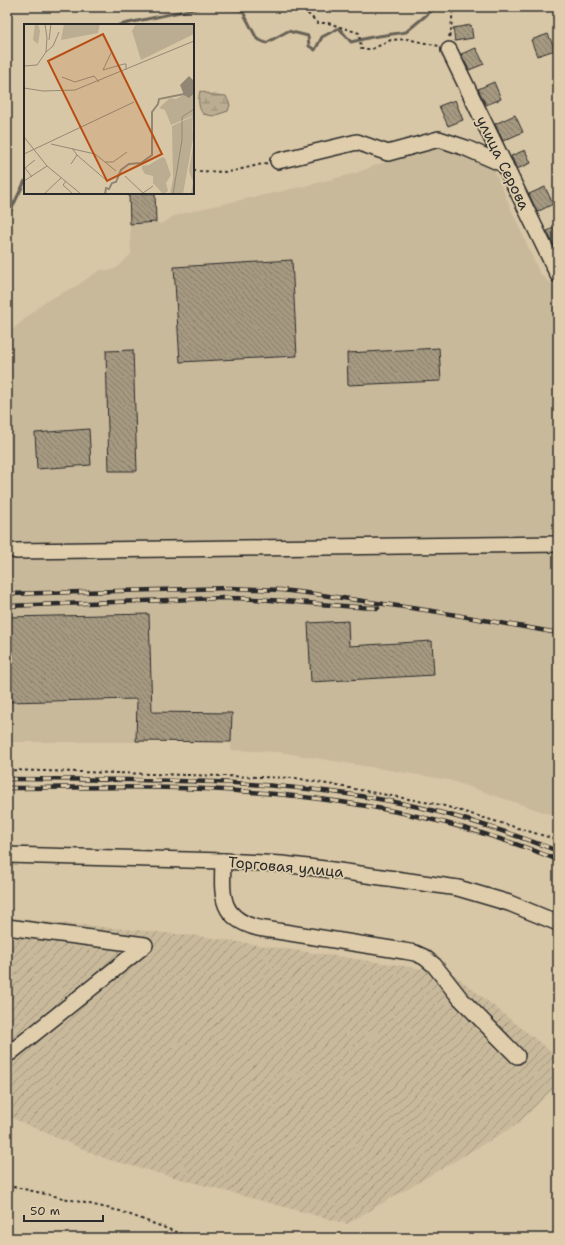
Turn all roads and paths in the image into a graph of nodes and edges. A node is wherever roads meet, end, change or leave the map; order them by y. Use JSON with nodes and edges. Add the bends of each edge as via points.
{"nodes":[{"id":1,"x":285,"y":7,"type":"edge"},
{"id":2,"x":453,"y":7,"type":"edge"},
{"id":3,"x":449,"y":50,"type":"junction"},
{"id":4,"x":278,"y":161,"type":"joint"},
{"id":5,"x":505,"y":165,"type":"junction"},
{"id":6,"x":194,"y":171,"type":"edge"},
{"id":7,"x":558,"y":275,"type":"edge"},
{"id":8,"x":558,"y":544,"type":"edge"},
{"id":9,"x":16,"y":551,"type":"dead end"},
{"id":10,"x":7,"y":770,"type":"edge"},
{"id":11,"x":558,"y":840,"type":"edge"},
{"id":12,"x":7,"y":855,"type":"edge"},
{"id":13,"x":223,"y":862,"type":"junction"},
{"id":14,"x":558,"y":923,"type":"edge"},
{"id":15,"x":7,"y":927,"type":"edge"},
{"id":16,"x":10,"y":1053,"type":"dead end"},
{"id":17,"x":517,"y":1056,"type":"dead end"},
{"id":18,"x":7,"y":1189,"type":"edge"},
{"id":19,"x":192,"y":1238,"type":"edge"}],
"edges":[{"from":1,"to":3,"type":"path","via":[[304,11],[318,23],[328,23],[359,33],[361,49],[372,49],[391,40],[407,39],[434,44]]},
{"from":2,"to":3,"type":"path","via":[[451,31],[447,41]]},
{"from":3,"to":5,"type":"street","name":"улица Серова"},
{"from":4,"to":5,"type":"street","via":[[357,142],[388,153],[439,139]]},
{"from":4,"to":6,"type":"path","via":[[229,172]]},
{"from":5,"to":7,"type":"street","name":"улица Серова"},
{"from":8,"to":9,"type":"street"},
{"from":10,"to":11,"type":"path","via":[[295,778],[441,805]]},
{"from":12,"to":13,"type":"street","name":"Торговая улица"},
{"from":13,"to":14,"type":"street","name":"Торговая улица","via":[[282,864],[458,888],[510,903]]},
{"from":13,"to":17,"type":"street","via":[[222,891],[225,902],[229,911],[246,925],[415,953],[439,971],[460,998]]},
{"from":15,"to":16,"type":"street","via":[[145,945]]},
{"from":18,"to":19,"type":"path","via":[[16,1187],[120,1211]]}]}
